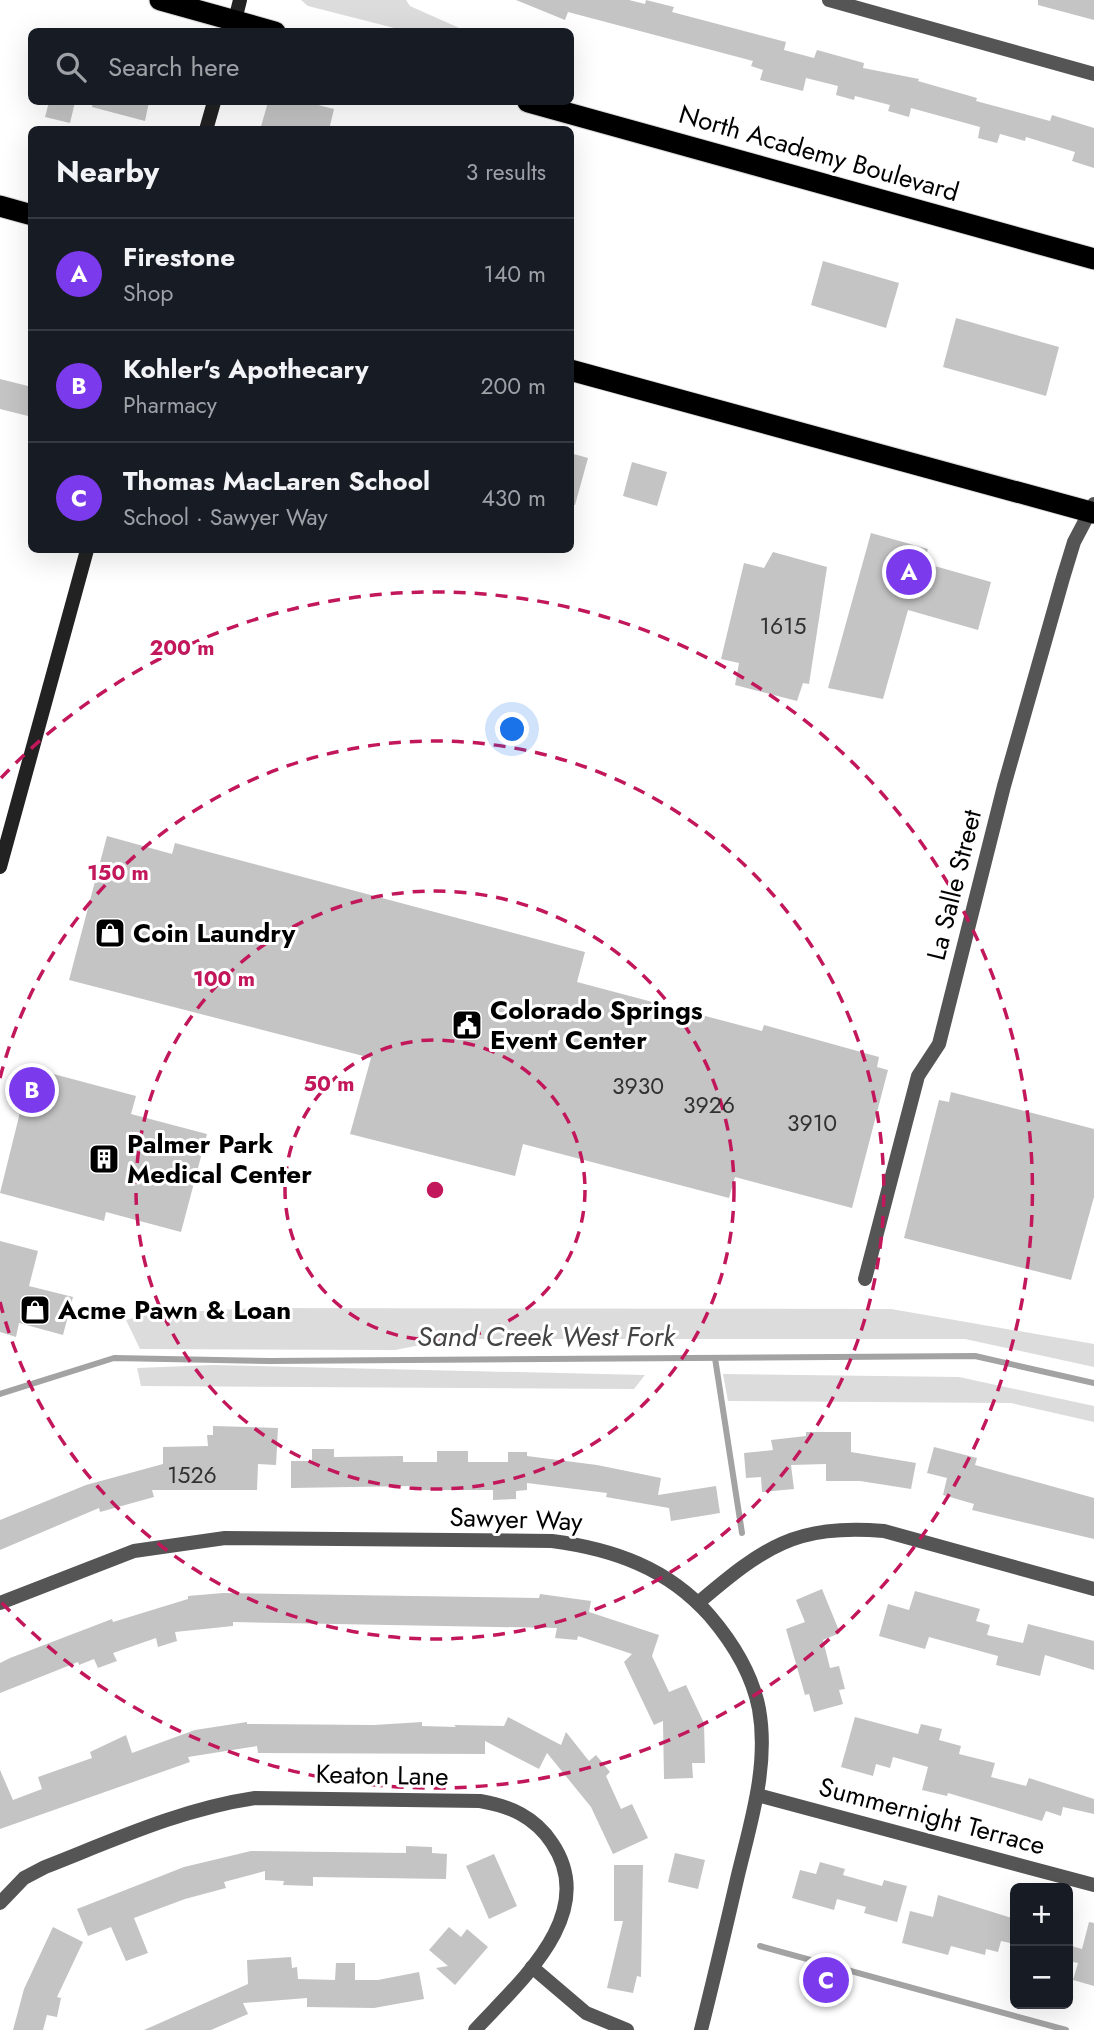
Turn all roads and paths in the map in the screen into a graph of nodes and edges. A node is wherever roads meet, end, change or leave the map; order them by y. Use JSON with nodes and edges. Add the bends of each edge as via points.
{"nodes":[{"id":1,"x":160,"y":0,"type":"edge"},
{"id":2,"x":829,"y":0,"type":"edge"},
{"id":3,"x":235,"y":17,"type":"edge"},
{"id":4,"x":264,"y":28,"type":"edge"},
{"id":5,"x":1094,"y":74,"type":"edge"},
{"id":6,"x":213,"y":105,"type":"edge"},
{"id":7,"x":539,"y":105,"type":"edge"},
{"id":8,"x":207,"y":126,"type":"edge"},
{"id":9,"x":0,"y":206,"type":"edge"},
{"id":10,"x":28,"y":214,"type":"edge"},
{"id":11,"x":1094,"y":259,"type":"edge"},
{"id":12,"x":574,"y":371,"type":"edge"},
{"id":13,"x":1093,"y":510,"type":"edge"},
{"id":14,"x":86,"y":553,"type":"edge"},
{"id":15,"x":0,"y":867,"type":"edge"},
{"id":16,"x":864,"y":1279,"type":"dead end"},
{"id":17,"x":1094,"y":1589,"type":"edge"},
{"id":18,"x":0,"y":1603,"type":"edge"},
{"id":19,"x":698,"y":1603,"type":"junction"},
{"id":20,"x":757,"y":1795,"type":"junction"},
{"id":21,"x":1094,"y":1885,"type":"edge"},
{"id":22,"x":0,"y":1903,"type":"edge"},
{"id":23,"x":532,"y":1967,"type":"junction"},
{"id":24,"x":475,"y":2030,"type":"edge"},
{"id":25,"x":627,"y":2030,"type":"edge"},
{"id":26,"x":701,"y":2030,"type":"edge"}],
"edges":[{"from":1,"to":3,"type":"highway"},
{"from":2,"to":5,"type":"street"},
{"from":3,"to":4,"type":"highway"},
{"from":6,"to":8,"type":"main road"},
{"from":7,"to":11,"type":"highway","name":"North Academy Boulevard"},
{"from":9,"to":10,"type":"highway"},
{"from":12,"to":13,"type":"highway"},
{"from":13,"to":16,"type":"street","name":"La Salle Street","via":[[1074,542],[1004,786],[939,1044],[918,1076]]},
{"from":14,"to":15,"type":"main road"},
{"from":17,"to":19,"type":"street","via":[[884,1531],[818,1530],[750,1559]]},
{"from":18,"to":19,"type":"street","name":"Sawyer Way","via":[[134,1551],[225,1538],[552,1541],[629,1558],[663,1575]]},
{"from":19,"to":20,"type":"street","name":"Sawyer Way","via":[[729,1638],[755,1696],[762,1749]]},
{"from":20,"to":21,"type":"street","name":"Summernight Terrace"},
{"from":20,"to":26,"type":"street","name":"Sawyer Way"},
{"from":22,"to":23,"type":"street","name":"Keaton Lane","via":[[24,1878],[45,1867],[223,1802],[255,1798],[480,1801],[500,1804],[532,1821],[546,1833],[563,1864],[568,1883],[563,1917]]},
{"from":23,"to":24,"type":"street","name":"Keaton Lane"},
{"from":23,"to":25,"type":"street","via":[[586,2013]]}]}
